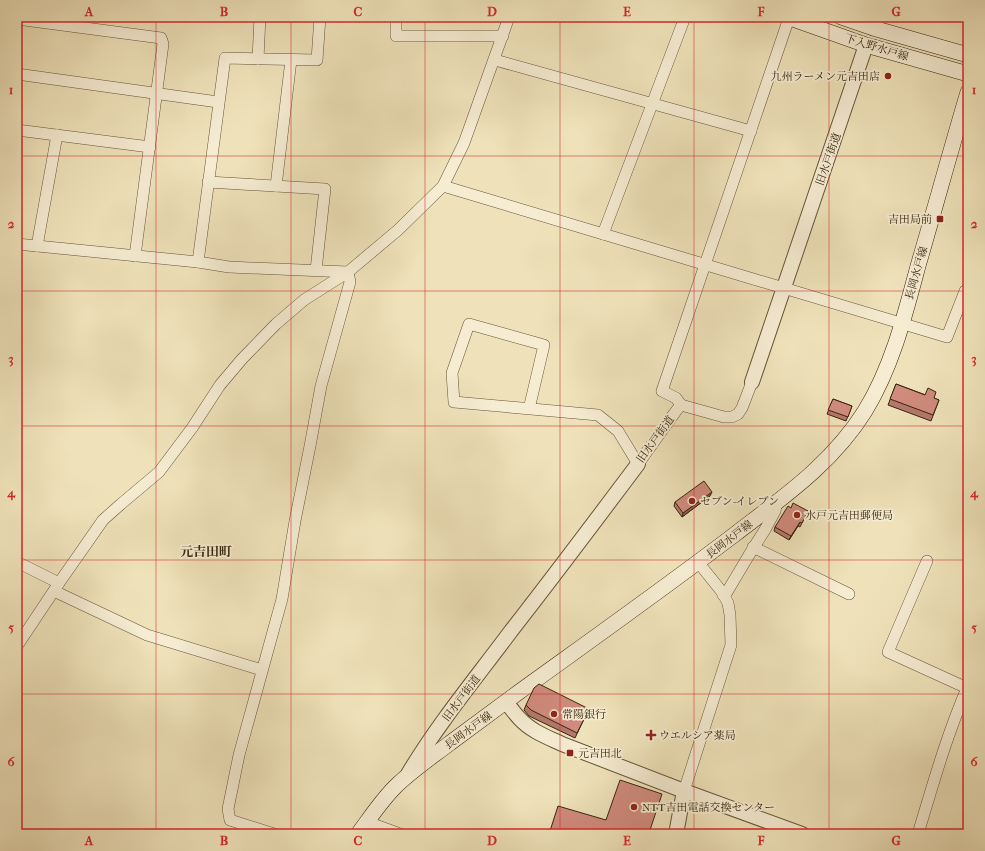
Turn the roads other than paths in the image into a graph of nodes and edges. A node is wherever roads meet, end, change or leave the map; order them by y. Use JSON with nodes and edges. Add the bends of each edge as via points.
{"nodes":[{"id":1,"x":260,"y":17,"type":"edge"},
{"id":2,"x":320,"y":17,"type":"edge"},
{"id":3,"x":396,"y":17,"type":"edge"},
{"id":4,"x":510,"y":17,"type":"edge"},
{"id":5,"x":685,"y":17,"type":"edge"},
{"id":6,"x":788,"y":17,"type":"edge"},
{"id":7,"x":841,"y":17,"type":"edge"},
{"id":8,"x":17,"y":19,"type":"edge"},
{"id":9,"x":875,"y":22,"type":"edge"},
{"id":10,"x":503,"y":36,"type":"junction"},
{"id":11,"x":866,"y":45,"type":"junction"},
{"id":12,"x":968,"y":55,"type":"edge"},
{"id":13,"x":258,"y":59,"type":"junction"},
{"id":14,"x":291,"y":60,"type":"junction"},
{"id":15,"x":495,"y":60,"type":"junction"},
{"id":16,"x":17,"y":74,"type":"edge"},
{"id":17,"x":968,"y":74,"type":"edge"},
{"id":18,"x":968,"y":92,"type":"edge"},
{"id":19,"x":157,"y":94,"type":"junction"},
{"id":20,"x":218,"y":102,"type":"junction"},
{"id":21,"x":652,"y":104,"type":"junction"},
{"id":22,"x":17,"y":130,"type":"edge"},
{"id":23,"x":751,"y":131,"type":"junction"},
{"id":24,"x":57,"y":135,"type":"junction"},
{"id":25,"x":150,"y":146,"type":"junction"},
{"id":26,"x":208,"y":182,"type":"junction"},
{"id":27,"x":276,"y":186,"type":"junction"},
{"id":28,"x":443,"y":186,"type":"junction"},
{"id":29,"x":603,"y":234,"type":"junction"},
{"id":30,"x":17,"y":244,"type":"edge"},
{"id":31,"x":37,"y":246,"type":"junction"},
{"id":32,"x":135,"y":256,"type":"junction"},
{"id":33,"x":198,"y":262,"type":"junction"},
{"id":34,"x":706,"y":265,"type":"junction"},
{"id":35,"x":316,"y":270,"type":"junction"},
{"id":36,"x":348,"y":272,"type":"junction"},
{"id":37,"x":784,"y":288,"type":"junction"},
{"id":38,"x":968,"y":292,"type":"edge"},
{"id":39,"x":902,"y":324,"type":"junction"},
{"id":40,"x":752,"y":382,"type":"joint"},
{"id":41,"x":681,"y":406,"type":"junction"},
{"id":42,"x":529,"y":409,"type":"junction"},
{"id":43,"x":638,"y":464,"type":"junction"},
{"id":44,"x":777,"y":502,"type":"junction"},
{"id":45,"x":754,"y":547,"type":"junction"},
{"id":46,"x":927,"y":561,"type":"dead end"},
{"id":47,"x":17,"y":562,"type":"edge"},
{"id":48,"x":698,"y":562,"type":"junction"},
{"id":49,"x":56,"y":587,"type":"junction"},
{"id":50,"x":849,"y":594,"type":"dead end"},
{"id":51,"x":723,"y":595,"type":"junction"},
{"id":52,"x":17,"y":646,"type":"edge"},
{"id":53,"x":262,"y":670,"type":"junction"},
{"id":54,"x":968,"y":687,"type":"edge"},
{"id":55,"x":506,"y":702,"type":"junction"},
{"id":56,"x":405,"y":778,"type":"junction"},
{"id":57,"x":684,"y":791,"type":"junction"},
{"id":58,"x":367,"y":822,"type":"junction"},
{"id":59,"x":274,"y":834,"type":"edge"},
{"id":60,"x":358,"y":834,"type":"edge"},
{"id":61,"x":400,"y":834,"type":"edge"},
{"id":62,"x":676,"y":834,"type":"edge"},
{"id":63,"x":802,"y":834,"type":"edge"},
{"id":64,"x":918,"y":834,"type":"edge"}],
"edges":[{"from":1,"to":13,"type":"street"},
{"from":2,"to":14,"type":"street","via":[[317,60]]},
{"from":3,"to":10,"type":"street","via":[[396,36]]},
{"from":4,"to":10,"type":"street"},
{"from":5,"to":21,"type":"street"},
{"from":6,"to":11,"type":"main road","name":"下入野水戸線"},
{"from":6,"to":23,"type":"street"},
{"from":7,"to":9,"type":"main road","name":"下入野水戸線"},
{"from":8,"to":19,"type":"street","via":[[161,38],[163,44]]},
{"from":9,"to":12,"type":"main road","name":"下入野水戸線"},
{"from":10,"to":15,"type":"street"},
{"from":11,"to":17,"type":"main road","name":"下入野水戸線"},
{"from":11,"to":37,"type":"street","name":"旧水戸街道"},
{"from":13,"to":14,"type":"street"},
{"from":13,"to":20,"type":"street","via":[[224,58]]},
{"from":14,"to":27,"type":"street"},
{"from":15,"to":21,"type":"street"},
{"from":15,"to":28,"type":"street","via":[[464,143]]},
{"from":16,"to":19,"type":"street"},
{"from":18,"to":39,"type":"main road","name":"長岡水戸線"},
{"from":19,"to":20,"type":"street"},
{"from":19,"to":25,"type":"street"},
{"from":20,"to":26,"type":"street"},
{"from":21,"to":23,"type":"street"},
{"from":21,"to":29,"type":"street"},
{"from":22,"to":24,"type":"street"},
{"from":23,"to":34,"type":"street"},
{"from":24,"to":25,"type":"street"},
{"from":24,"to":31,"type":"street"},
{"from":25,"to":32,"type":"street"},
{"from":26,"to":27,"type":"street"},
{"from":26,"to":33,"type":"street"},
{"from":27,"to":35,"type":"street","via":[[326,189]]},
{"from":28,"to":29,"type":"street"},
{"from":28,"to":36,"type":"street","via":[[398,230]]},
{"from":29,"to":34,"type":"street"},
{"from":30,"to":31,"type":"street"},
{"from":31,"to":32,"type":"street"},
{"from":32,"to":33,"type":"street"},
{"from":33,"to":35,"type":"street","via":[[229,267]]},
{"from":34,"to":37,"type":"street"},
{"from":34,"to":41,"type":"street","via":[[662,392],[676,398]]},
{"from":35,"to":36,"type":"street"},
{"from":36,"to":49,"type":"street","via":[[304,300],[242,359],[220,385],[159,472],[103,520]]},
{"from":36,"to":53,"type":"street","via":[[350,282],[321,386],[282,599]]},
{"from":37,"to":39,"type":"street"},
{"from":37,"to":40,"type":"street","name":"旧水戸街道"},
{"from":38,"to":39,"type":"street","via":[[965,291],[947,337]]},
{"from":39,"to":44,"type":"main road","name":"長岡水戸線","via":[[873,397],[854,428],[828,459]]},
{"from":40,"to":41,"type":"street","name":"旧水戸街道","via":[[742,408],[732,417]]},
{"from":41,"to":43,"type":"street","name":"旧水戸街道"},
{"from":42,"to":42,"type":"street","via":[[454,402],[452,372],[469,324],[544,345]]},
{"from":42,"to":43,"type":"street","via":[[598,415],[618,431]]},
{"from":43,"to":56,"type":"street","name":"旧水戸街道","via":[[478,674]]},
{"from":44,"to":45,"type":"street","via":[[775,511]]},
{"from":44,"to":48,"type":"main road","name":"長岡水戸線"},
{"from":45,"to":50,"type":"street"},
{"from":45,"to":51,"type":"street"},
{"from":46,"to":54,"type":"street","via":[[888,652]]},
{"from":47,"to":49,"type":"street"},
{"from":48,"to":51,"type":"street"},
{"from":48,"to":55,"type":"main road","name":"長岡水戸線"},
{"from":49,"to":52,"type":"street"},
{"from":49,"to":53,"type":"street","via":[[147,635]]},
{"from":51,"to":57,"type":"street","via":[[728,603],[730,615],[731,645]]},
{"from":53,"to":59,"type":"street","via":[[239,755],[228,809],[230,820]]},
{"from":54,"to":64,"type":"street","via":[[944,750]]},
{"from":55,"to":56,"type":"main road","name":"長岡水戸線"},
{"from":55,"to":57,"type":"street","via":[[529,727],[562,744]]},
{"from":56,"to":58,"type":"main road","name":"長岡水戸線"},
{"from":57,"to":62,"type":"street"},
{"from":57,"to":63,"type":"street"},
{"from":58,"to":60,"type":"main road","name":"長岡水戸線"},
{"from":58,"to":61,"type":"street"}]}
